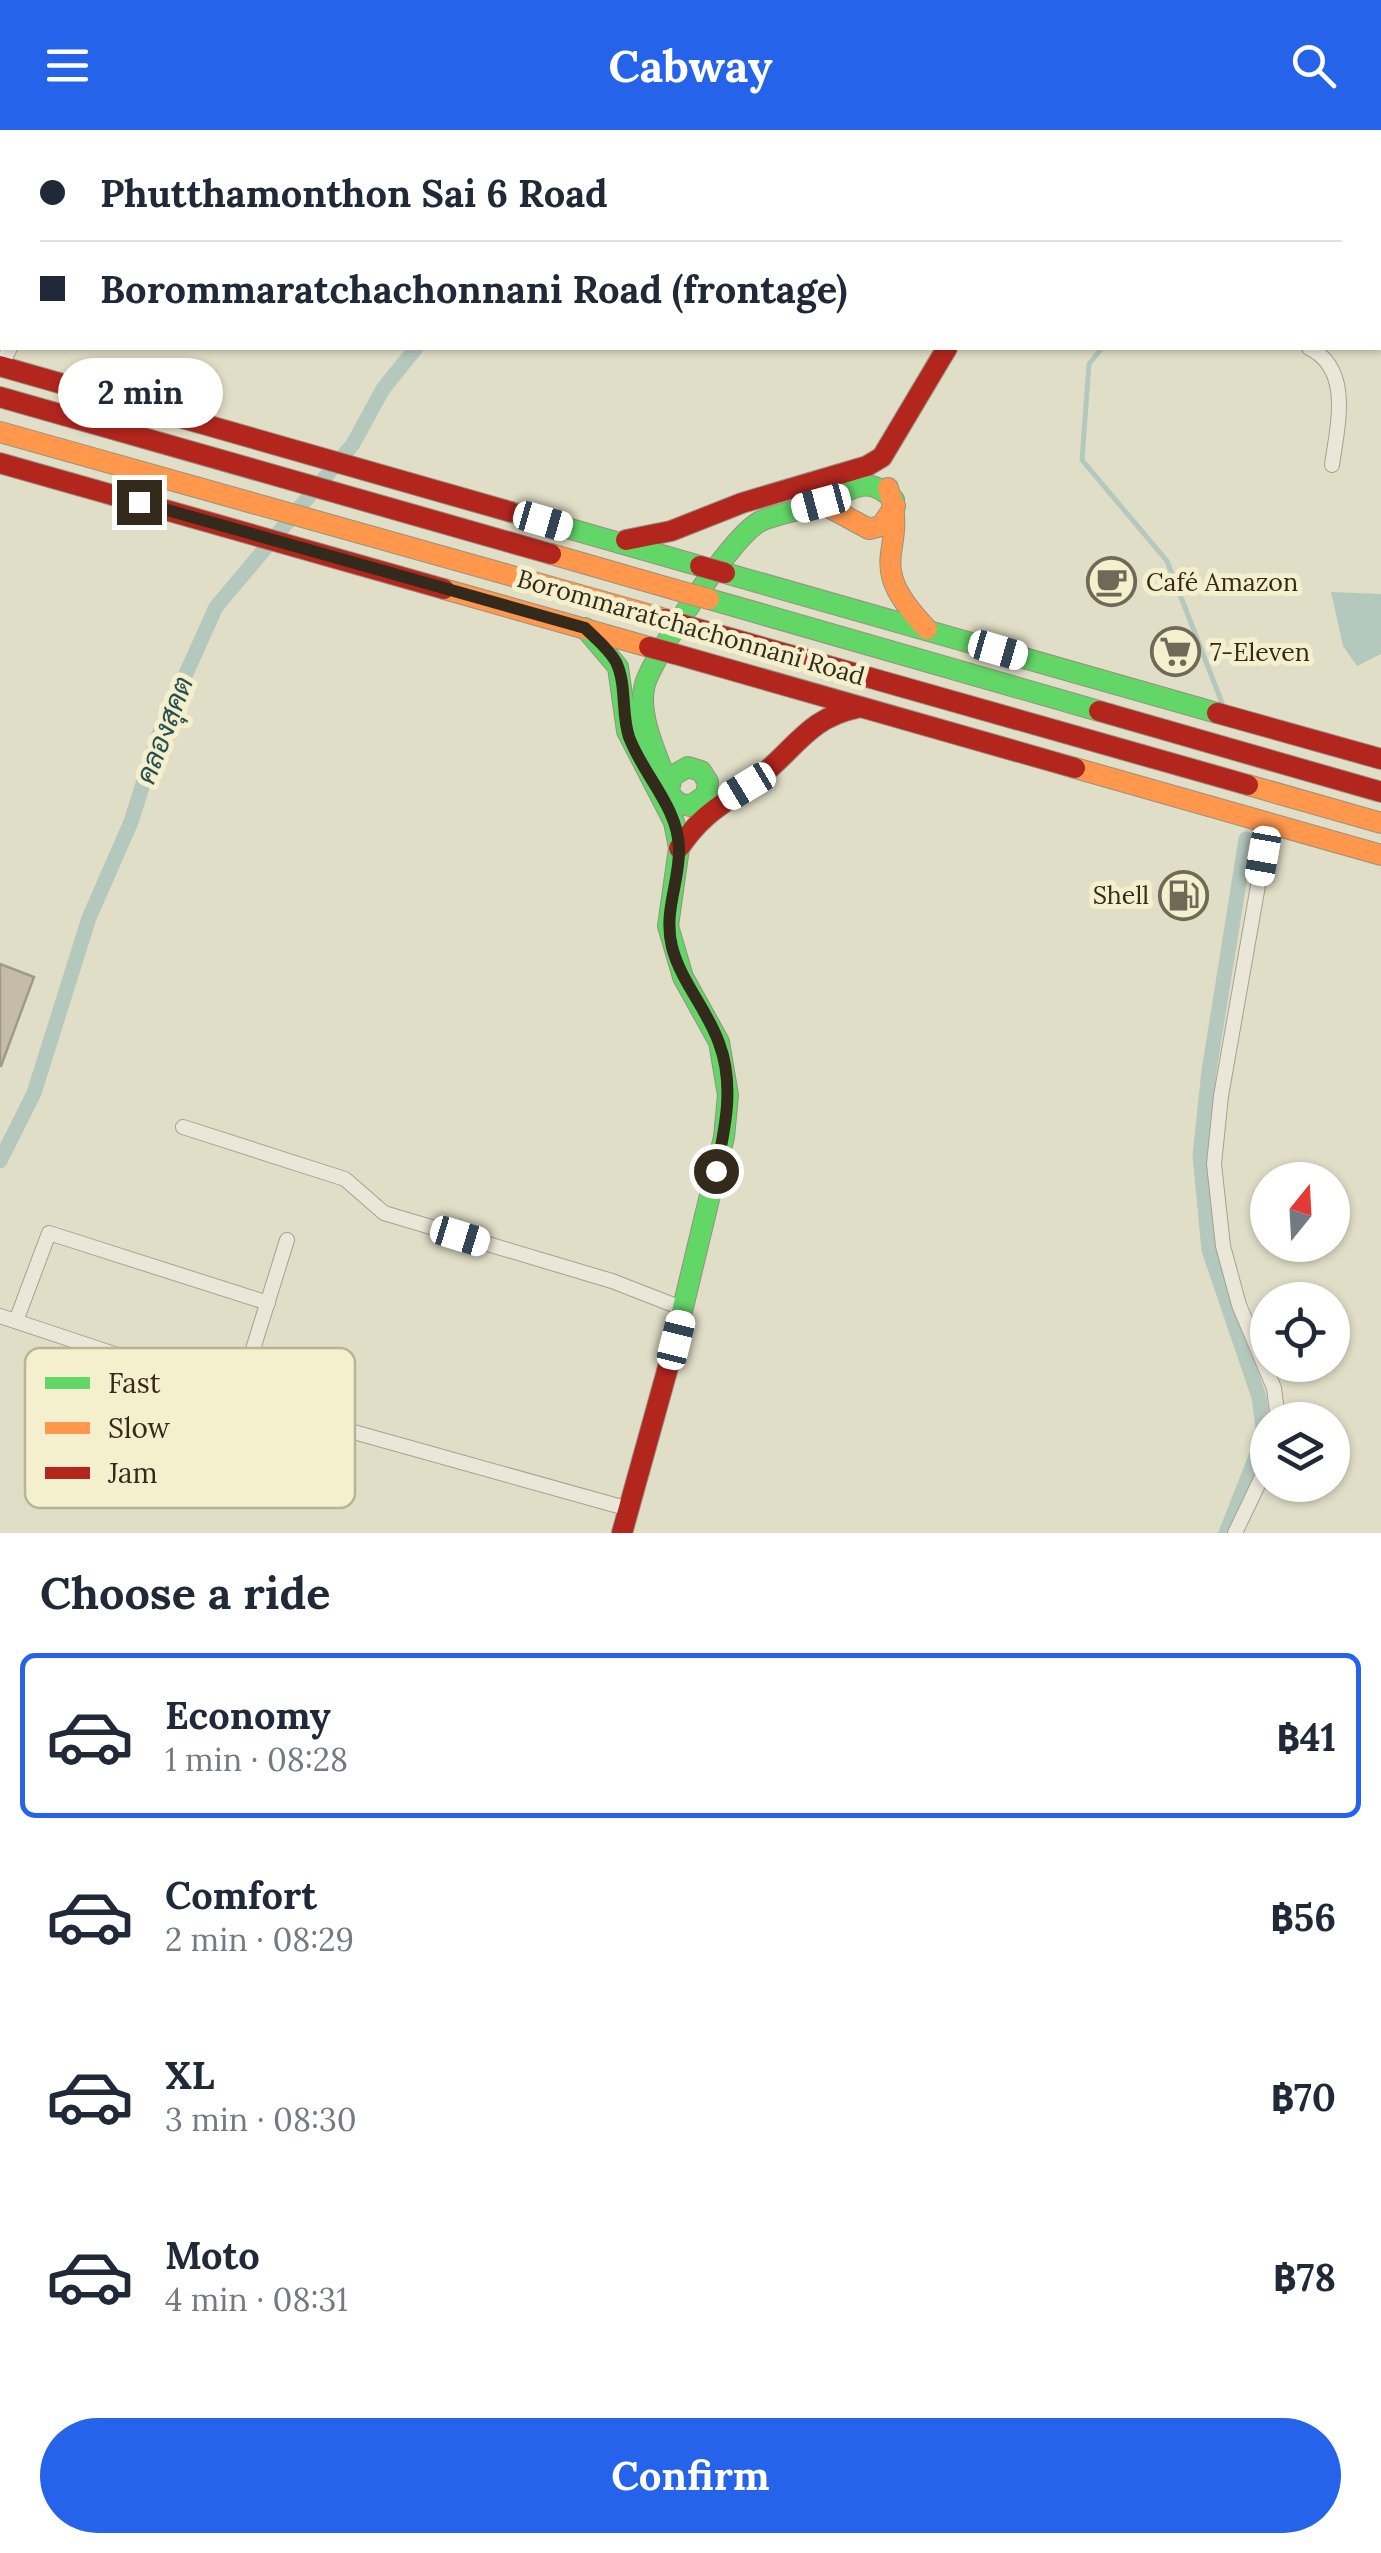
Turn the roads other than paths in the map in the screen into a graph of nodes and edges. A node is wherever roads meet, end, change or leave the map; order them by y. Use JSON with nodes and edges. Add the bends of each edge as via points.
{"nodes":[{"id":1,"x":946,"y":350,"type":"edge"},
{"id":2,"x":1311,"y":350,"type":"edge"},
{"id":3,"x":0,"y":366,"type":"edge"},
{"id":4,"x":0,"y":397,"type":"edge"},
{"id":5,"x":0,"y":432,"type":"edge"},
{"id":6,"x":882,"y":457,"type":"junction"},
{"id":7,"x":0,"y":463,"type":"edge"},
{"id":8,"x":1332,"y":465,"type":"dead end"},
{"id":9,"x":843,"y":477,"type":"junction"},
{"id":10,"x":892,"y":498,"type":"junction"},
{"id":11,"x":821,"y":503,"type":"junction"},
{"id":12,"x":616,"y":542,"type":"junction"},
{"id":13,"x":585,"y":628,"type":"junction"},
{"id":14,"x":927,"y":630,"type":"junction"},
{"id":15,"x":863,"y":708,"type":"junction"},
{"id":16,"x":1381,"y":759,"type":"edge"},
{"id":17,"x":642,"y":766,"type":"junction"},
{"id":18,"x":1377,"y":790,"type":"edge"},
{"id":19,"x":670,"y":791,"type":"junction"},
{"id":20,"x":728,"y":797,"type":"junction"},
{"id":21,"x":702,"y":801,"type":"junction"},
{"id":22,"x":674,"y":822,"type":"junction"},
{"id":23,"x":1268,"y":823,"type":"junction"},
{"id":24,"x":1381,"y":823,"type":"edge"},
{"id":25,"x":679,"y":848,"type":"junction"},
{"id":26,"x":1381,"y":855,"type":"edge"},
{"id":27,"x":183,"y":1126,"type":"dead end"},
{"id":28,"x":287,"y":1240,"type":"dead end"},
{"id":29,"x":268,"y":1303,"type":"junction"},
{"id":30,"x":684,"y":1308,"type":"junction"},
{"id":31,"x":0,"y":1316,"type":"edge"},
{"id":32,"x":16,"y":1322,"type":"junction"},
{"id":33,"x":97,"y":1348,"type":"edge"},
{"id":34,"x":254,"y":1348,"type":"edge"},
{"id":35,"x":1276,"y":1402,"type":"edge"},
{"id":36,"x":355,"y":1433,"type":"edge"},
{"id":37,"x":1250,"y":1502,"type":"edge"},
{"id":38,"x":628,"y":1509,"type":"junction"},
{"id":39,"x":622,"y":1533,"type":"edge"},
{"id":40,"x":1235,"y":1533,"type":"edge"}],
"edges":[{"from":1,"to":6,"type":"main road"},
{"from":2,"to":8,"type":"street","via":[[1334,375],[1340,396]]},
{"from":3,"to":12,"type":"main road"},
{"from":4,"to":18,"type":"main road","name":"Borommaratchachonnani Road","bridge":true},
{"from":5,"to":24,"type":"main road","name":"Borommaratchachonnani Road","bridge":true},
{"from":6,"to":9,"type":"main road"},
{"from":6,"to":10,"type":"main road"},
{"from":7,"to":13,"type":"main road"},
{"from":9,"to":10,"type":"main road","via":[[873,476]]},
{"from":9,"to":12,"type":"main road","via":[[742,503],[659,535]]},
{"from":10,"to":11,"type":"main road","via":[[863,482]]},
{"from":10,"to":11,"type":"main road","via":[[881,526],[869,529]]},
{"from":10,"to":14,"type":"main road","via":[[889,576]]},
{"from":11,"to":19,"type":"main road","via":[[768,517],[738,535],[652,667],[644,710]]},
{"from":12,"to":14,"type":"main road","bridge":true},
{"from":13,"to":15,"type":"main road","bridge":true},
{"from":13,"to":17,"type":"main road","via":[[618,667],[627,731]]},
{"from":14,"to":16,"type":"main road"},
{"from":15,"to":20,"type":"main road","via":[[821,717],[762,775]]},
{"from":15,"to":23,"type":"main road"},
{"from":17,"to":19,"type":"main road"},
{"from":17,"to":22,"type":"main road"},
{"from":19,"to":21,"type":"main road","via":[[684,806]]},
{"from":19,"to":21,"type":"main road","via":[[676,772],[694,768],[708,782]]},
{"from":19,"to":22,"type":"main road"},
{"from":20,"to":21,"type":"main road"},
{"from":20,"to":25,"type":"main road","via":[[700,818]]},
{"from":22,"to":25,"type":"main road"},
{"from":23,"to":26,"type":"main road"},
{"from":23,"to":35,"type":"street","via":[[1214,1164],[1223,1246]]},
{"from":25,"to":30,"type":"main road","via":[[668,926],[683,976],[719,1042],[728,1094]]},
{"from":27,"to":30,"type":"street","via":[[345,1178],[384,1213]]},
{"from":28,"to":29,"type":"street"},
{"from":29,"to":32,"type":"street","via":[[49,1233]]},
{"from":29,"to":34,"type":"street"},
{"from":30,"to":38,"type":"main road"},
{"from":31,"to":32,"type":"street"},
{"from":32,"to":33,"type":"street"},
{"from":36,"to":38,"type":"street"},
{"from":37,"to":40,"type":"street"},
{"from":38,"to":39,"type":"main road"}]}
